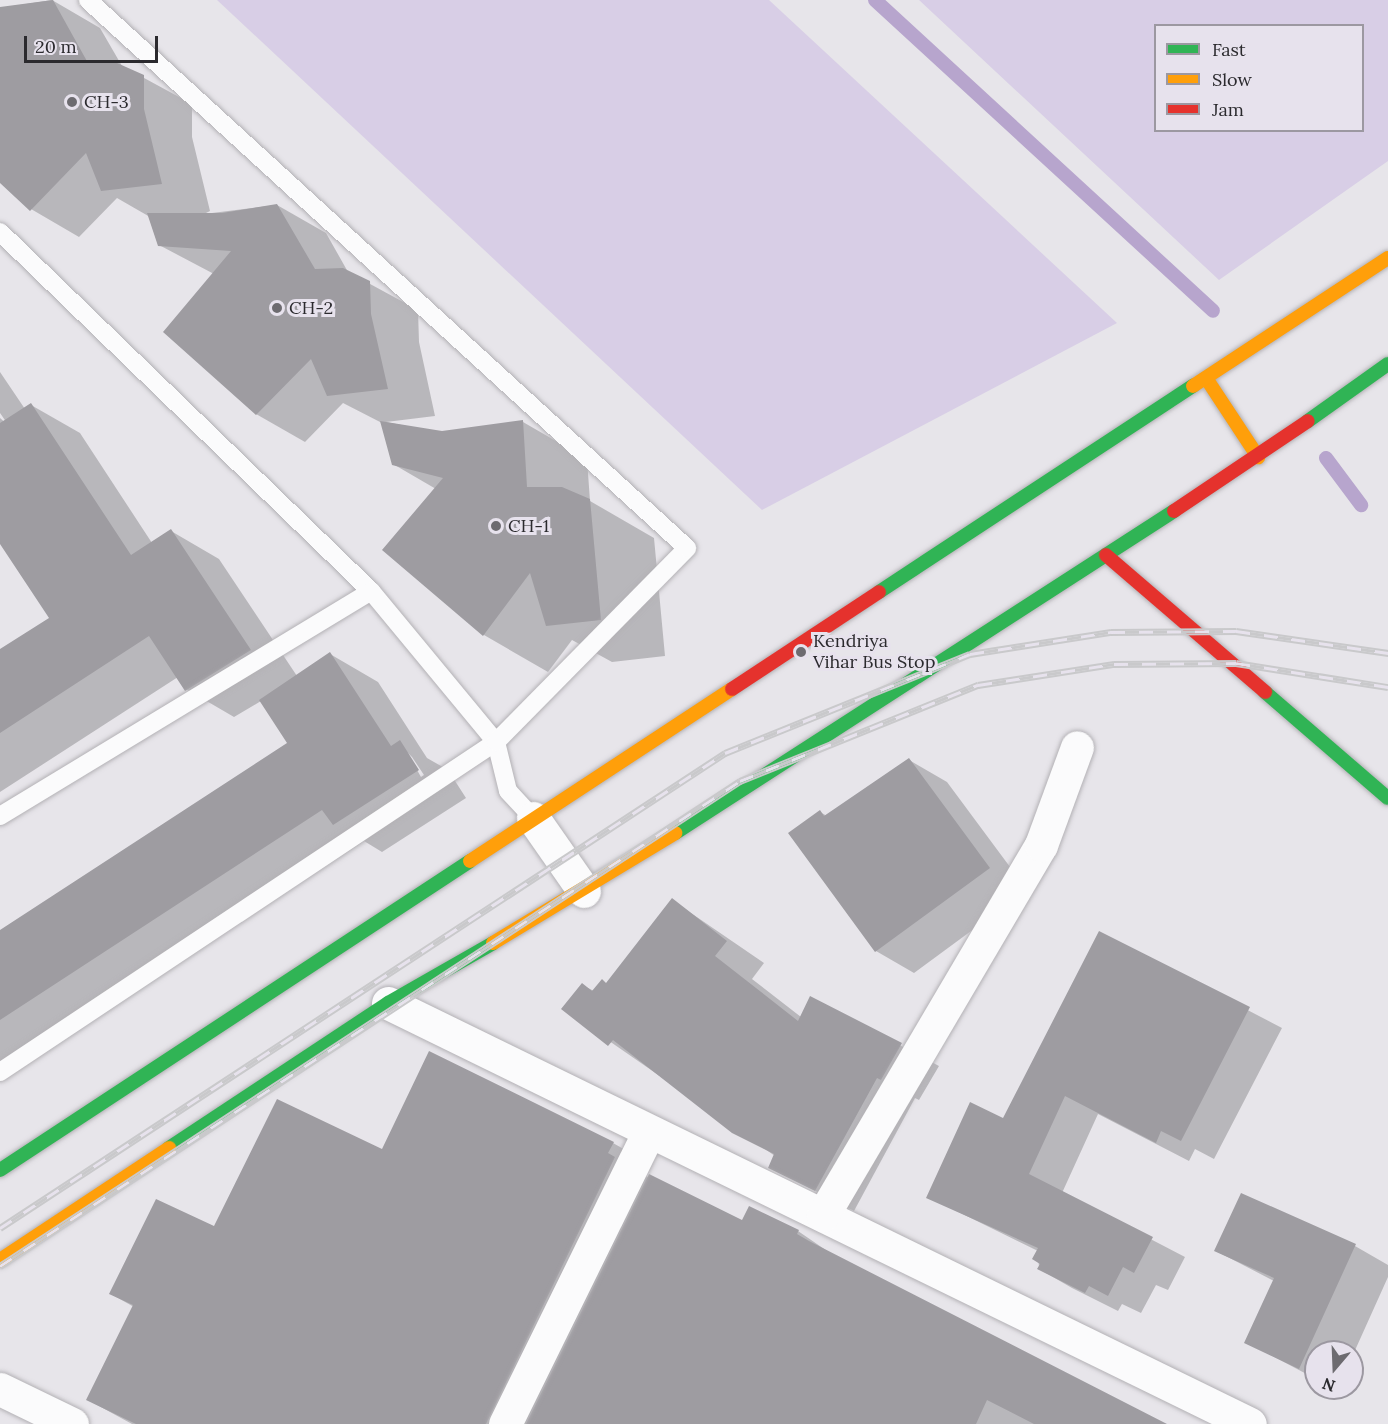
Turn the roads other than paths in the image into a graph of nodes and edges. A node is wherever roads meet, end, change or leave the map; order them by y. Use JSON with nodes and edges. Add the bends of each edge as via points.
{"nodes":[{"id":1,"x":88,"y":0,"type":"edge"},
{"id":2,"x":0,"y":232,"type":"edge"},
{"id":3,"x":1388,"y":258,"type":"edge"},
{"id":4,"x":1388,"y":364,"type":"edge"},
{"id":5,"x":1206,"y":378,"type":"junction"},
{"id":6,"x":1258,"y":457,"type":"junction"},
{"id":7,"x":1106,"y":555,"type":"junction"},
{"id":8,"x":371,"y":591,"type":"junction"},
{"id":9,"x":496,"y":742,"type":"junction"},
{"id":10,"x":1077,"y":747,"type":"dead end"},
{"id":11,"x":1388,"y":798,"type":"edge"},
{"id":12,"x":0,"y":816,"type":"edge"},
{"id":13,"x":533,"y":818,"type":"junction"},
{"id":14,"x":584,"y":891,"type":"junction"},
{"id":15,"x":388,"y":1003,"type":"junction"},
{"id":16,"x":0,"y":1072,"type":"edge"},
{"id":17,"x":649,"y":1131,"type":"junction"},
{"id":18,"x":0,"y":1170,"type":"edge"},
{"id":19,"x":823,"y":1215,"type":"junction"},
{"id":20,"x":0,"y":1260,"type":"edge"},
{"id":21,"x":0,"y":1389,"type":"edge"},
{"id":22,"x":72,"y":1424,"type":"edge"},
{"id":23,"x":505,"y":1424,"type":"edge"},
{"id":24,"x":1251,"y":1424,"type":"edge"}],
"edges":[{"from":1,"to":9,"type":"lane","via":[[687,548]]},
{"from":2,"to":8,"type":"lane"},
{"from":3,"to":5,"type":"main road"},
{"from":4,"to":6,"type":"main road"},
{"from":5,"to":6,"type":"main road"},
{"from":5,"to":13,"type":"main road"},
{"from":6,"to":7,"type":"main road"},
{"from":7,"to":11,"type":"main road"},
{"from":7,"to":14,"type":"main road"},
{"from":8,"to":9,"type":"lane"},
{"from":8,"to":12,"type":"lane"},
{"from":9,"to":13,"type":"lane","via":[[508,791]]},
{"from":9,"to":16,"type":"lane"},
{"from":10,"to":19,"type":"street","via":[[1041,845]]},
{"from":13,"to":14,"type":"street"},
{"from":13,"to":18,"type":"main road"},
{"from":14,"to":15,"type":"main road"},
{"from":15,"to":17,"type":"street"},
{"from":15,"to":20,"type":"main road"},
{"from":17,"to":19,"type":"street"},
{"from":17,"to":23,"type":"street"},
{"from":19,"to":24,"type":"street"},
{"from":21,"to":22,"type":"street"}]}
